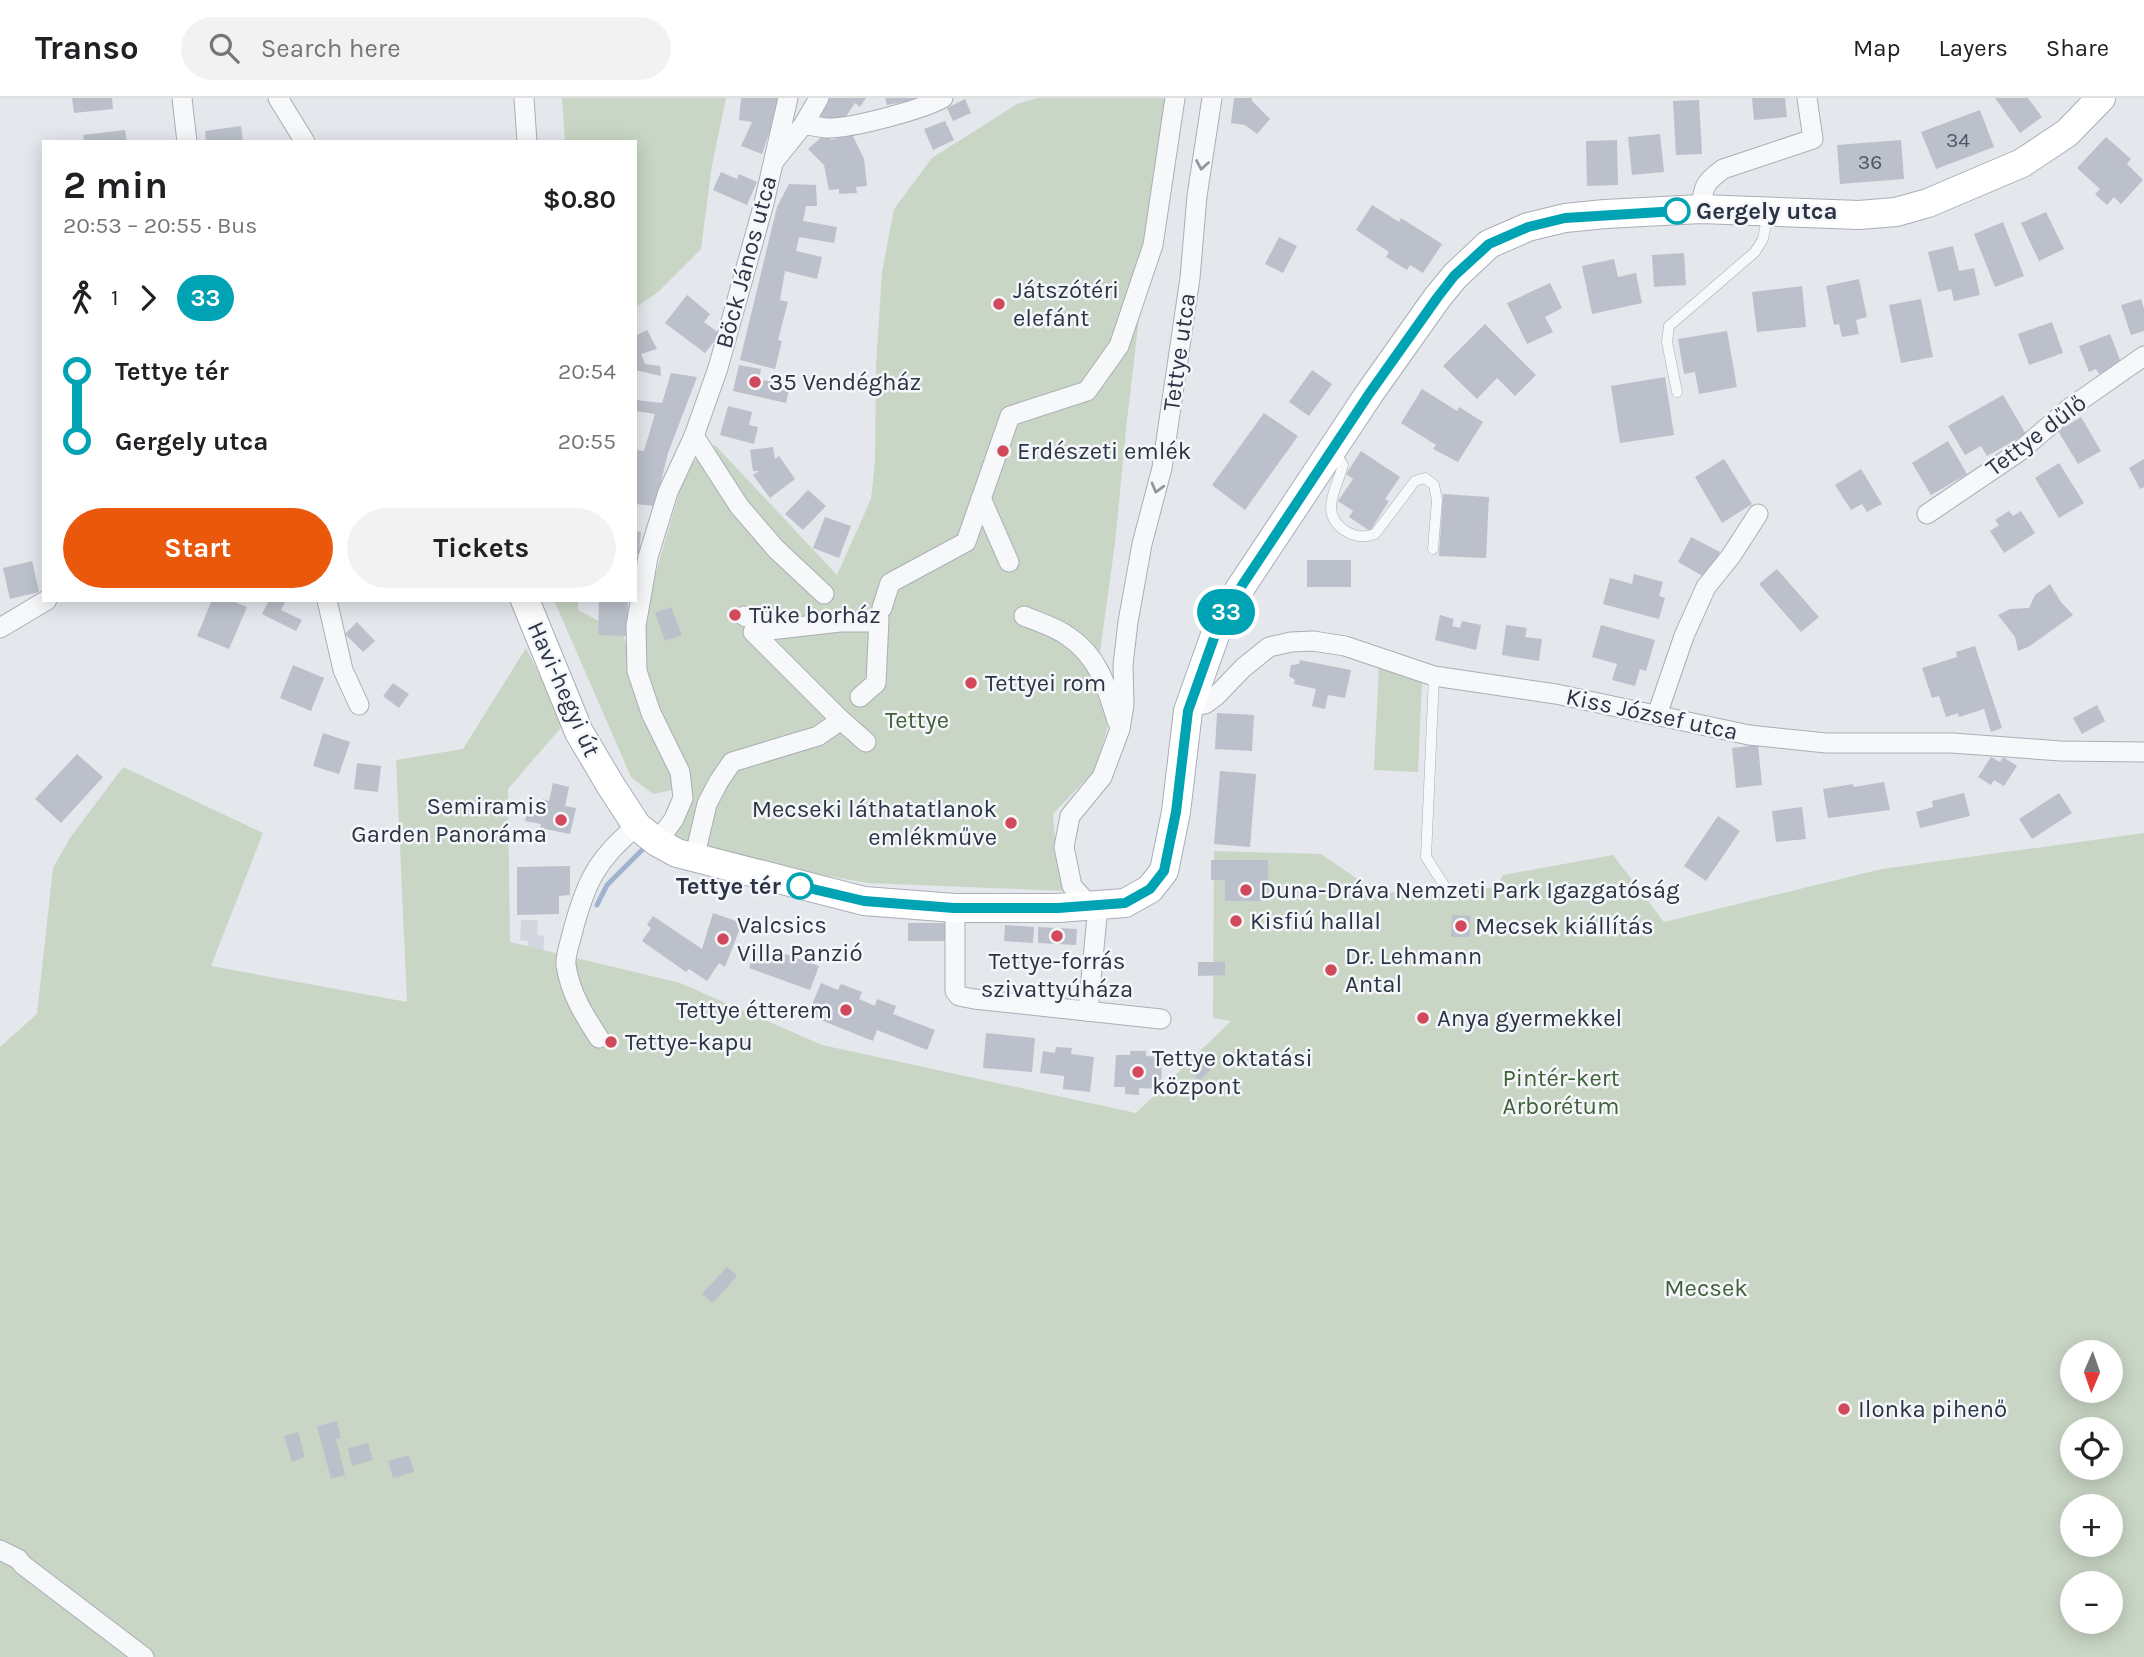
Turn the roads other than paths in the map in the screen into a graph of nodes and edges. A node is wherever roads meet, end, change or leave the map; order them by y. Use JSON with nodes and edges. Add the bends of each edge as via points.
{"nodes":[{"id":1,"x":182,"y":98,"type":"edge"},
{"id":2,"x":278,"y":98,"type":"edge"},
{"id":3,"x":524,"y":98,"type":"edge"},
{"id":4,"x":788,"y":98,"type":"edge"},
{"id":5,"x":820,"y":98,"type":"edge"},
{"id":6,"x":943,"y":98,"type":"edge"},
{"id":7,"x":1175,"y":98,"type":"edge"},
{"id":8,"x":1212,"y":98,"type":"edge"},
{"id":9,"x":1807,"y":98,"type":"edge"},
{"id":10,"x":2101,"y":98,"type":"edge"},
{"id":11,"x":804,"y":124,"type":"junction"},
{"id":12,"x":187,"y":140,"type":"edge"},
{"id":13,"x":304,"y":140,"type":"edge"},
{"id":14,"x":527,"y":140,"type":"edge"},
{"id":15,"x":772,"y":163,"type":"junction"},
{"id":16,"x":1701,"y":209,"type":"junction"},
{"id":17,"x":1768,"y":212,"type":"junction"},
{"id":18,"x":2144,"y":356,"type":"edge"},
{"id":19,"x":1677,"y":392,"type":"dead end"},
{"id":20,"x":694,"y":436,"type":"junction"},
{"id":21,"x":1334,"y":448,"type":"junction"},
{"id":22,"x":981,"y":498,"type":"junction"},
{"id":23,"x":1758,"y":514,"type":"dead end"},
{"id":24,"x":1927,"y":514,"type":"dead end"},
{"id":25,"x":1433,"y":549,"type":"dead end"},
{"id":26,"x":1009,"y":562,"type":"dead end"},
{"id":27,"x":824,"y":594,"type":"dead end"},
{"id":28,"x":44,"y":602,"type":"edge"},
{"id":29,"x":327,"y":602,"type":"edge"},
{"id":30,"x":526,"y":602,"type":"edge"},
{"id":31,"x":1024,"y":615,"type":"dead end"},
{"id":32,"x":744,"y":616,"type":"dead end"},
{"id":33,"x":880,"y":616,"type":"junction"},
{"id":34,"x":0,"y":628,"type":"edge"},
{"id":35,"x":786,"y":628,"type":"junction"},
{"id":36,"x":1434,"y":676,"type":"junction"},
{"id":37,"x":860,"y":697,"type":"dead end"},
{"id":38,"x":359,"y":705,"type":"dead end"},
{"id":39,"x":1189,"y":707,"type":"junction"},
{"id":40,"x":1657,"y":715,"type":"junction"},
{"id":41,"x":841,"y":720,"type":"junction"},
{"id":42,"x":1120,"y":729,"type":"junction"},
{"id":43,"x":866,"y":741,"type":"dead end"},
{"id":44,"x":2144,"y":752,"type":"edge"},
{"id":45,"x":653,"y":833,"type":"junction"},
{"id":46,"x":694,"y":859,"type":"junction"},
{"id":47,"x":1444,"y":886,"type":"dead end"},
{"id":48,"x":1094,"y":906,"type":"junction"},
{"id":49,"x":954,"y":908,"type":"junction"},
{"id":50,"x":1088,"y":1011,"type":"junction"},
{"id":51,"x":1161,"y":1019,"type":"dead end"},
{"id":52,"x":599,"y":1038,"type":"dead end"},
{"id":53,"x":0,"y":1550,"type":"edge"},
{"id":54,"x":144,"y":1657,"type":"edge"}],
"edges":[{"from":1,"to":12,"type":"street"},
{"from":2,"to":13,"type":"street"},
{"from":3,"to":14,"type":"street"},
{"from":4,"to":15,"type":"street"},
{"from":5,"to":11,"type":"street","name":"Böck János utca"},
{"from":6,"to":11,"type":"street","via":[[907,113],[828,128]]},
{"from":7,"to":22,"type":"street","via":[[1153,245],[1119,346],[1087,391],[1010,416]]},
{"from":8,"to":42,"type":"street","name":"Tettye utca","one_way":true,"via":[[1162,468],[1128,622]]},
{"from":9,"to":16,"type":"street","via":[[1813,139],[1723,169],[1703,187]]},
{"from":10,"to":17,"type":"street","via":[[2067,133],[2022,163],[1928,203],[1859,215]]},
{"from":11,"to":15,"type":"street","name":"Böck János utca"},
{"from":15,"to":20,"type":"street","name":"Böck János utca","via":[[718,368]]},
{"from":16,"to":17,"type":"street"},
{"from":16,"to":21,"type":"street","via":[[1565,218],[1489,244],[1437,298]]},
{"from":17,"to":19,"type":"lane","via":[[1763,239],[1755,252],[1669,326],[1667,342]]},
{"from":18,"to":24,"type":"street","name":"Tettye dűlő","via":[[2071,407],[2020,451]]},
{"from":20,"to":27,"type":"street","via":[[739,506]]},
{"from":20,"to":45,"type":"street","name":"Böck János utca","via":[[668,492],[648,557],[636,626],[637,671],[651,713],[680,772],[682,798],[674,819]]},
{"from":21,"to":25,"type":"lane","via":[[1343,465],[1331,504],[1332,519],[1355,536],[1375,534],[1415,481],[1425,478],[1434,485],[1437,500]]},
{"from":21,"to":39,"type":"street","via":[[1235,596],[1215,635]]},
{"from":22,"to":26,"type":"street"},
{"from":22,"to":33,"type":"street","via":[[966,542],[890,583]]},
{"from":23,"to":40,"type":"street","via":[[1706,587]]},
{"from":28,"to":34,"type":"street"},
{"from":29,"to":38,"type":"street","via":[[343,670]]},
{"from":30,"to":45,"type":"street","name":"Havi-hegyi út","via":[[579,732]]},
{"from":31,"to":42,"type":"street","via":[[1069,636],[1096,663]]},
{"from":32,"to":35,"type":"street"},
{"from":33,"to":35,"type":"street"},
{"from":33,"to":37,"type":"street","via":[[876,683]]},
{"from":35,"to":41,"type":"street","via":[[752,632]]},
{"from":36,"to":39,"type":"street","name":"Kiss József utca","via":[[1345,646],[1291,642],[1269,647],[1216,696]]},
{"from":36,"to":40,"type":"street","name":"Kiss József utca"},
{"from":36,"to":47,"type":"lane","via":[[1426,857]]},
{"from":39,"to":48,"type":"street","via":[[1164,871],[1150,889],[1125,903]]},
{"from":40,"to":44,"type":"street","name":"Kiss József utca","via":[[1749,735],[1826,743],[1952,743]]},
{"from":41,"to":43,"type":"street"},
{"from":41,"to":46,"type":"street","via":[[818,736],[732,762],[707,804]]},
{"from":42,"to":48,"type":"street","via":[[1102,776],[1070,816],[1063,847],[1072,886]]},
{"from":45,"to":46,"type":"street","via":[[677,853]]},
{"from":45,"to":52,"type":"street","name":"Böck János utca","via":[[621,839],[593,871],[578,910],[566,962],[575,999]]},
{"from":46,"to":49,"type":"street","via":[[864,901]]},
{"from":48,"to":49,"type":"street"},
{"from":48,"to":50,"type":"street"},
{"from":49,"to":50,"type":"street","via":[[955,991],[959,996]]},
{"from":50,"to":51,"type":"street"},
{"from":53,"to":54,"type":"street","via":[[18,1559]]}]}
